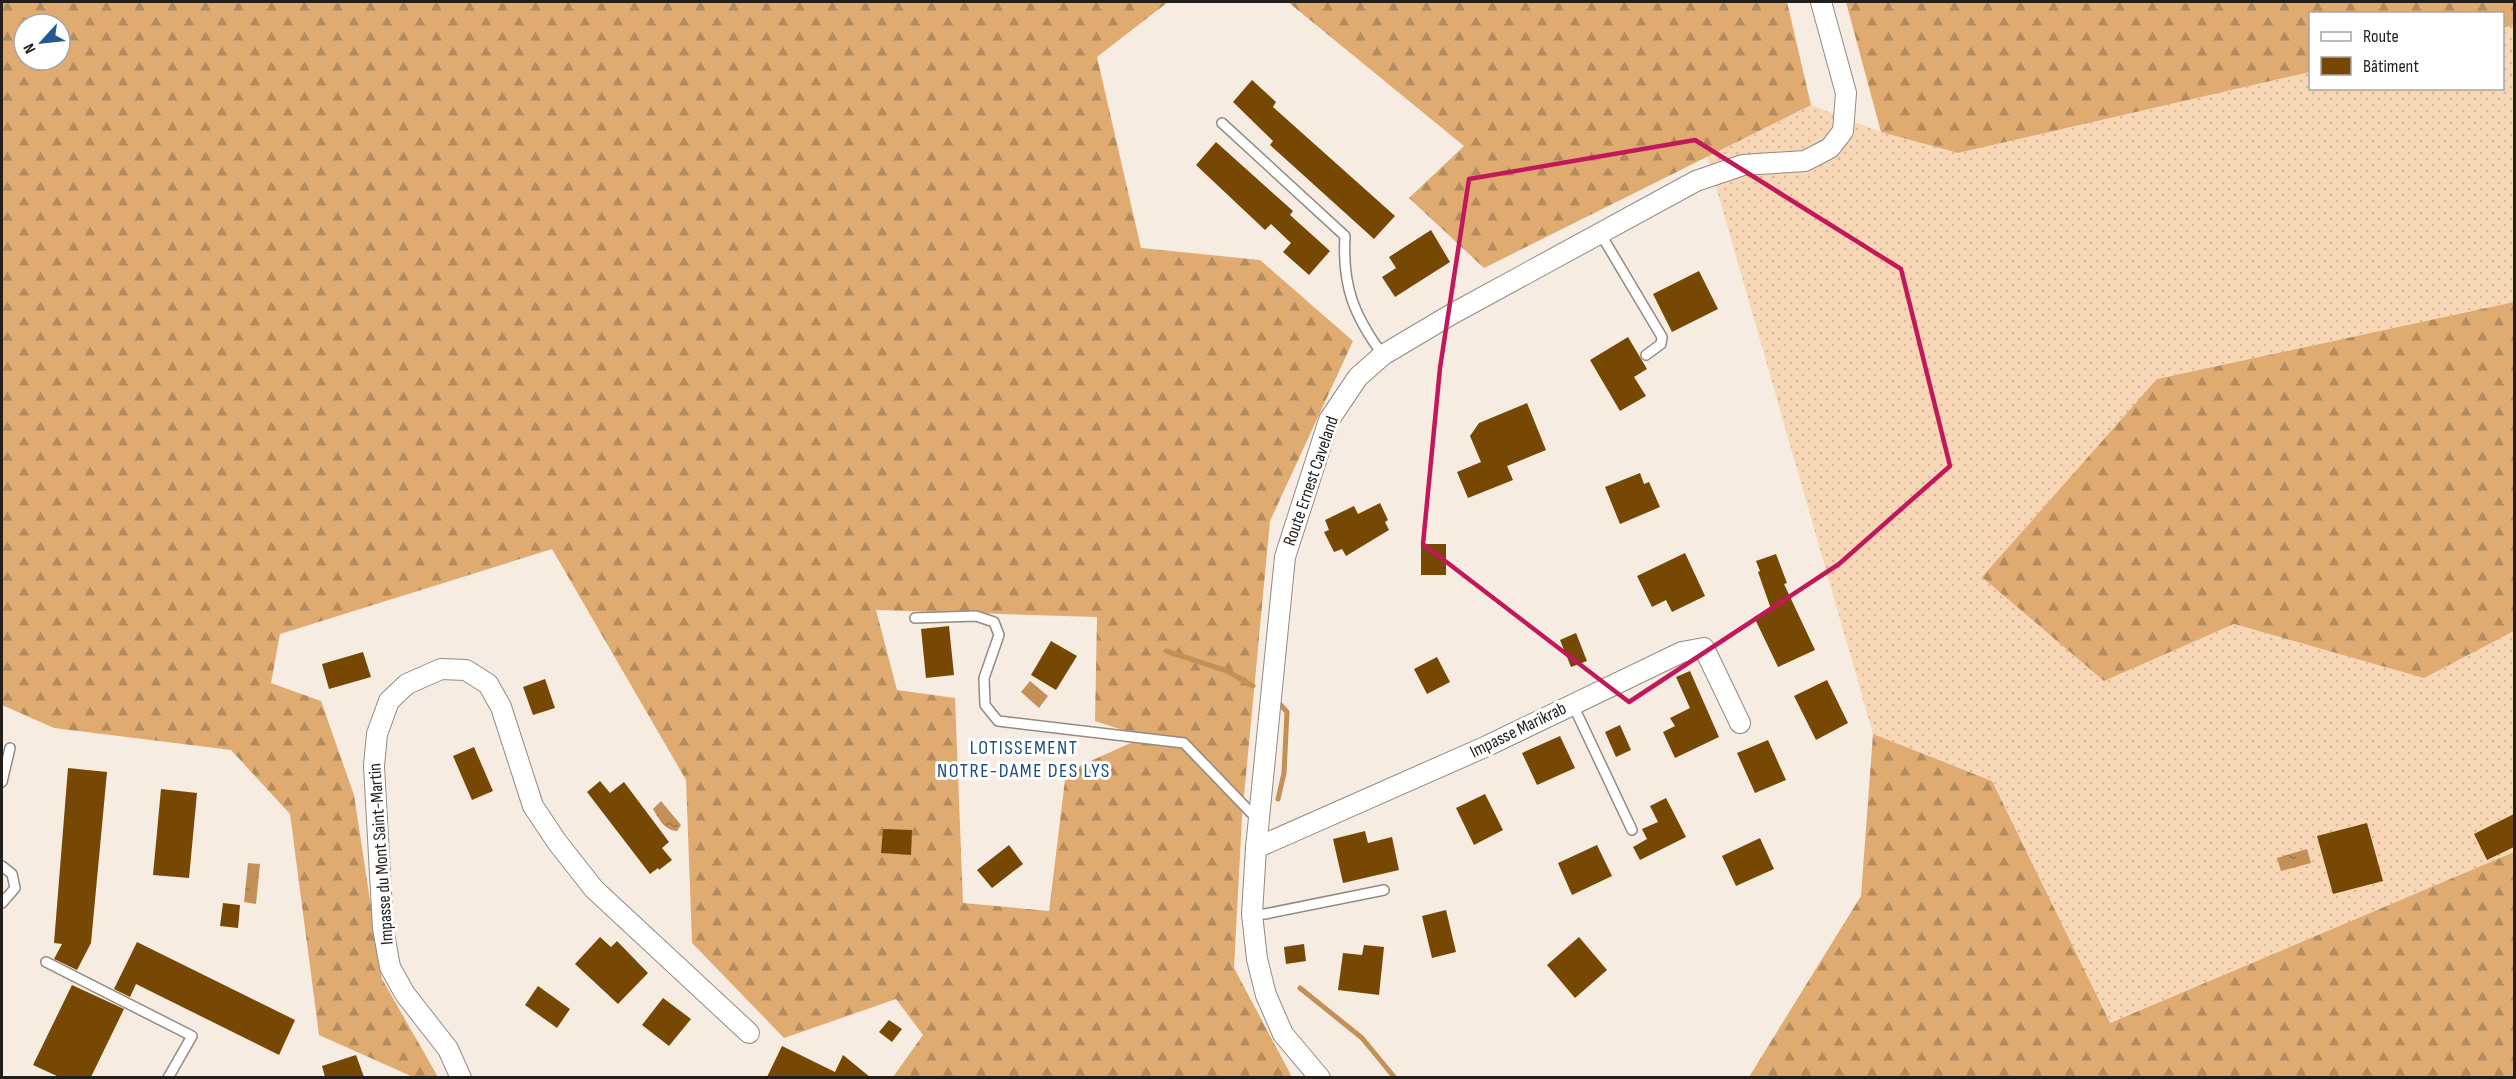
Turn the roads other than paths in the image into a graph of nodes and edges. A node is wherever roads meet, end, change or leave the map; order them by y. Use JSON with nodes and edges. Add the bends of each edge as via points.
{"nodes":[{"id":1,"x":1821,"y":2,"type":"edge"},
{"id":2,"x":1222,"y":123,"type":"dead end"},
{"id":3,"x":1600,"y":233,"type":"junction"},
{"id":4,"x":1383,"y":355,"type":"junction"},
{"id":5,"x":1646,"y":355,"type":"dead end"},
{"id":6,"x":915,"y":618,"type":"dead end"},
{"id":7,"x":1572,"y":704,"type":"junction"},
{"id":8,"x":1740,"y":723,"type":"dead end"},
{"id":9,"x":10,"y":748,"type":"dead end"},
{"id":10,"x":2,"y":782,"type":"edge"},
{"id":11,"x":1258,"y":821,"type":"junction"},
{"id":12,"x":1632,"y":830,"type":"dead end"},
{"id":13,"x":1256,"y":848,"type":"junction"},
{"id":14,"x":2,"y":866,"type":"edge"},
{"id":15,"x":1384,"y":890,"type":"dead end"},
{"id":16,"x":2,"y":903,"type":"edge"},
{"id":17,"x":1252,"y":914,"type":"junction"},
{"id":18,"x":46,"y":962,"type":"dead end"},
{"id":19,"x":749,"y":1033,"type":"dead end"},
{"id":20,"x":168,"y":1077,"type":"edge"},
{"id":21,"x":461,"y":1077,"type":"edge"},
{"id":22,"x":1320,"y":1077,"type":"edge"}],
"edges":[{"from":1,"to":3,"type":"street","name":"Route Ernest Caveland","via":[[1846,93],[1846,114],[1838,140],[1823,153],[1805,160],[1720,171]]},
{"from":2,"to":4,"type":"lane","via":[[1345,236],[1343,265],[1353,308]]},
{"from":3,"to":4,"type":"street","name":"Route Ernest Caveland"},
{"from":3,"to":5,"type":"lane","via":[[1662,337],[1661,344]]},
{"from":4,"to":11,"type":"street","name":"Route Ernest Caveland","via":[[1358,377],[1329,420],[1285,557]]},
{"from":6,"to":11,"type":"lane","via":[[976,616],[994,622],[999,635],[984,678],[985,705],[998,721],[1184,743]]},
{"from":7,"to":8,"type":"street","name":"Impasse Marikrab","via":[[1657,662],[1704,648]]},
{"from":7,"to":12,"type":"lane"},
{"from":7,"to":13,"type":"street","name":"Impasse Marikrab"},
{"from":9,"to":10,"type":"lane"},
{"from":11,"to":13,"type":"street","name":"Route Ernest Caveland"},
{"from":13,"to":17,"type":"street","name":"Route Ernest Caveland"},
{"from":14,"to":16,"type":"lane","via":[[12,874],[15,888]]},
{"from":15,"to":17,"type":"lane"},
{"from":17,"to":22,"type":"street","name":"Route Ernest Caveland","via":[[1266,995],[1283,1034]]},
{"from":18,"to":20,"type":"lane","via":[[192,1036]]},
{"from":19,"to":21,"type":"street","name":"Impasse du Mont Saint-Martin","via":[[594,889],[556,842],[533,806],[501,707],[488,684],[466,670],[441,669],[406,684],[389,701],[377,734],[374,766],[383,928],[390,967],[405,994],[448,1049]]}]}
